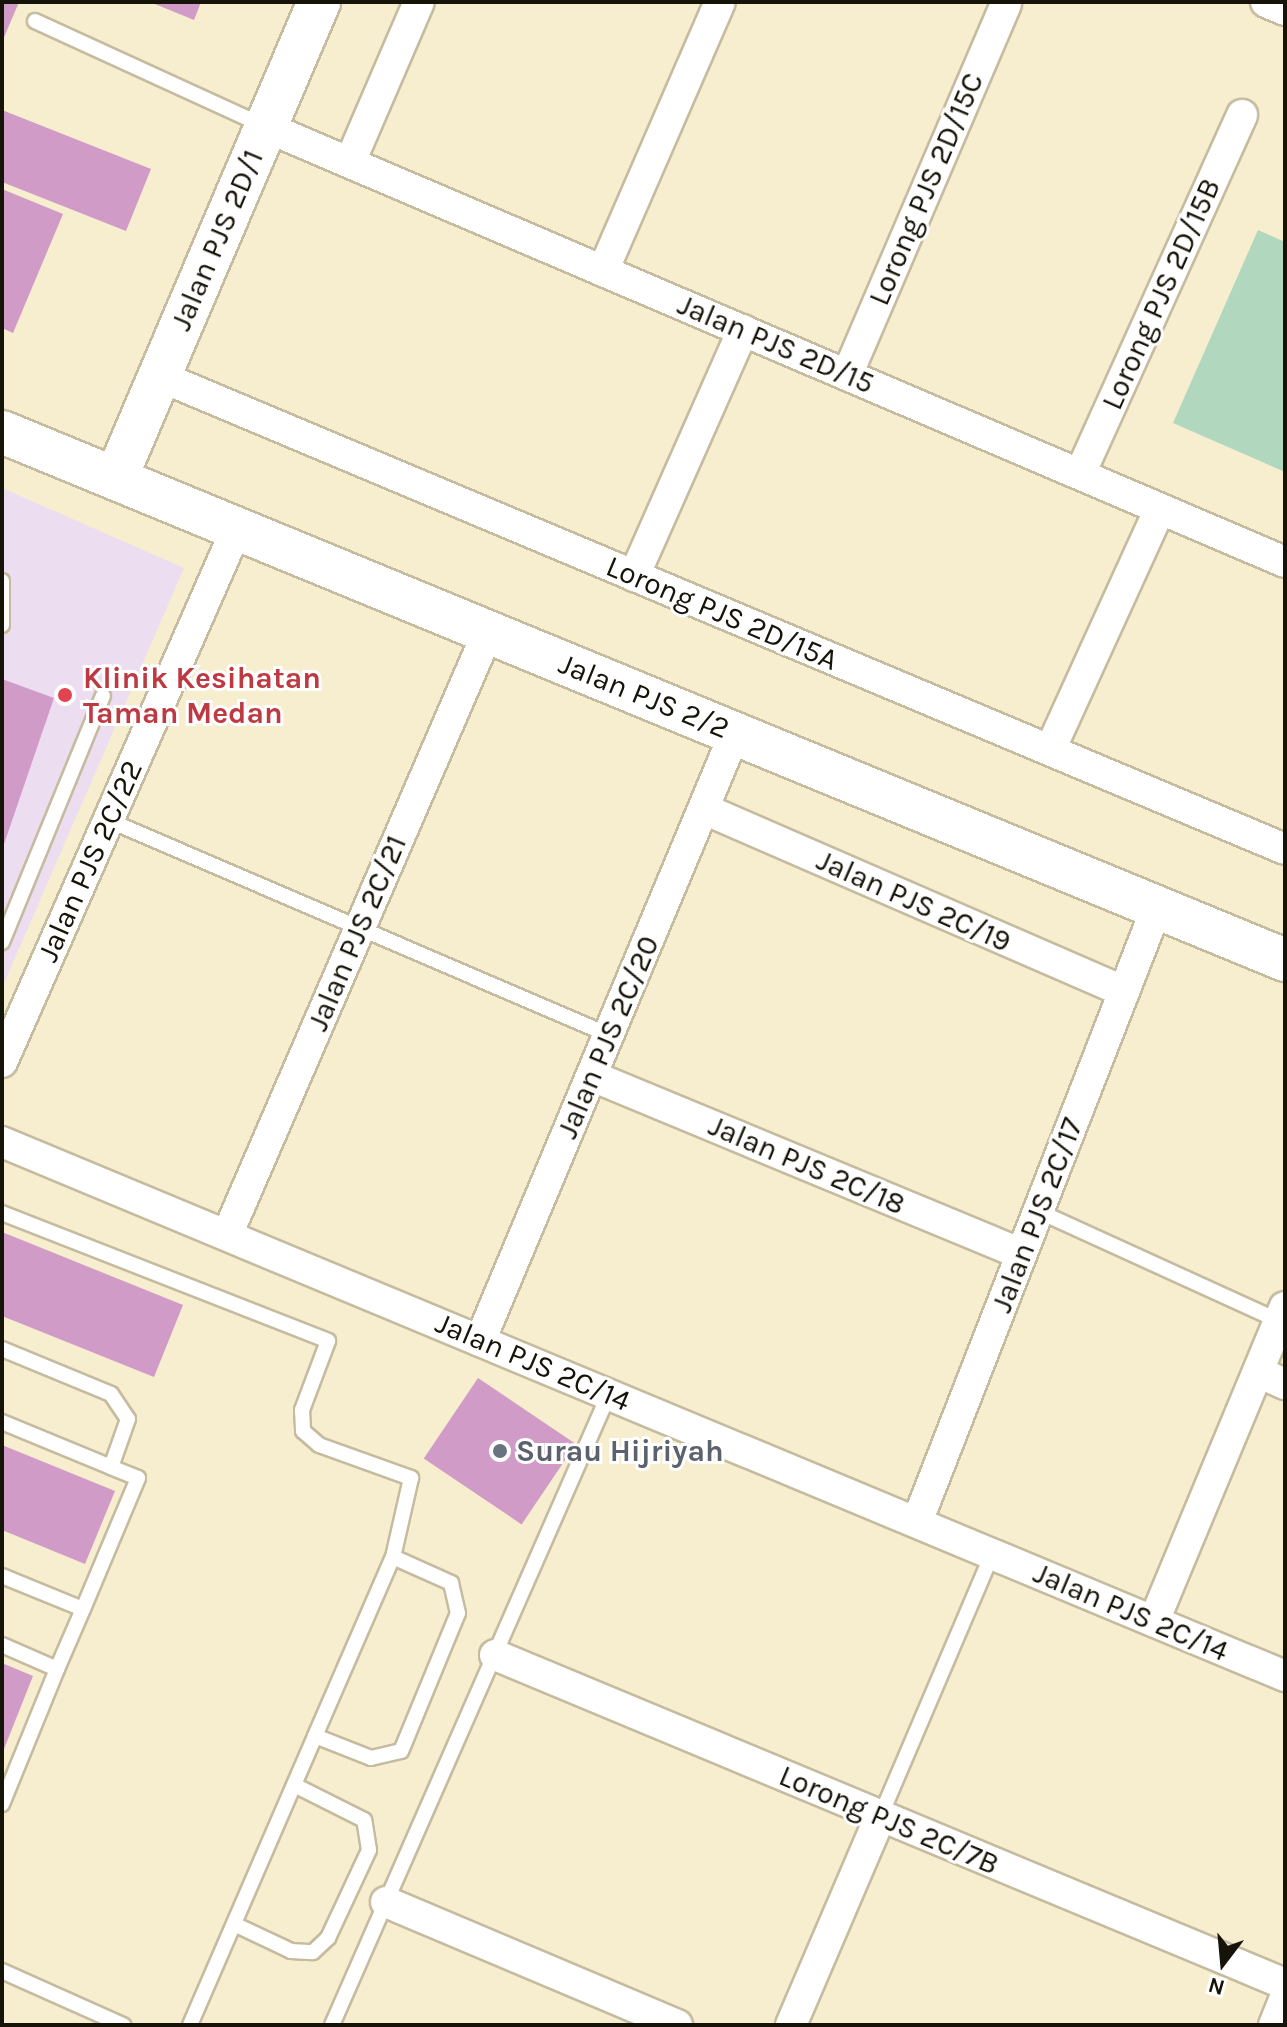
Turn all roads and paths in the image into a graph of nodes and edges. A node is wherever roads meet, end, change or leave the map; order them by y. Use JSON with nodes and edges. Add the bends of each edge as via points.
{"nodes":[{"id":1,"x":319,"y":2,"type":"edge"},
{"id":2,"x":419,"y":2,"type":"edge"},
{"id":3,"x":720,"y":2,"type":"edge"},
{"id":4,"x":1266,"y":2,"type":"edge"},
{"id":5,"x":1006,"y":4,"type":"dead end"},
{"id":6,"x":1285,"y":10,"type":"edge"},
{"id":7,"x":35,"y":21,"type":"dead end"},
{"id":8,"x":1242,"y":115,"type":"dead end"},
{"id":9,"x":266,"y":127,"type":"junction"},
{"id":10,"x":350,"y":162,"type":"junction"},
{"id":11,"x":603,"y":271,"type":"junction"},
{"id":12,"x":743,"y":330,"type":"junction"},
{"id":13,"x":847,"y":375,"type":"junction"},
{"id":14,"x":159,"y":376,"type":"junction"},
{"id":15,"x":2,"y":432,"type":"edge"},
{"id":16,"x":1080,"y":474,"type":"junction"},
{"id":17,"x":116,"y":478,"type":"junction"},
{"id":18,"x":1160,"y":509,"type":"junction"},
{"id":19,"x":237,"y":528,"type":"junction"},
{"id":20,"x":1285,"y":562,"type":"edge"},
{"id":21,"x":634,"y":576,"type":"junction"},
{"id":22,"x":2,"y":581,"type":"edge"},
{"id":23,"x":2,"y":625,"type":"edge"},
{"id":24,"x":488,"y":632,"type":"junction"},
{"id":25,"x":103,"y":696,"type":"dead end"},
{"id":26,"x":735,"y":733,"type":"junction"},
{"id":27,"x":1050,"y":750,"type":"junction"},
{"id":28,"x":704,"y":809,"type":"junction"},
{"id":29,"x":108,"y":820,"type":"junction"},
{"id":30,"x":1285,"y":849,"type":"edge"},
{"id":31,"x":1157,"y":907,"type":"junction"},
{"id":32,"x":360,"y":928,"type":"junction"},
{"id":33,"x":2,"y":942,"type":"edge"},
{"id":34,"x":1285,"y":960,"type":"edge"},
{"id":35,"x":1124,"y":992,"type":"junction"},
{"id":36,"x":609,"y":1035,"type":"junction"},
{"id":37,"x":2,"y":1062,"type":"edge"},
{"id":38,"x":592,"y":1076,"type":"junction"},
{"id":39,"x":2,"y":1142,"type":"edge"},
{"id":40,"x":1038,"y":1211,"type":"junction"},
{"id":41,"x":2,"y":1213,"type":"edge"},
{"id":42,"x":227,"y":1235,"type":"junction"},
{"id":43,"x":1021,"y":1254,"type":"junction"},
{"id":44,"x":1282,"y":1314,"type":"edge"},
{"id":45,"x":480,"y":1341,"type":"junction"},
{"id":46,"x":2,"y":1349,"type":"edge"},
{"id":47,"x":1271,"y":1378,"type":"edge"},
{"id":48,"x":609,"y":1394,"type":"junction"},
{"id":49,"x":2,"y":1422,"type":"edge"},
{"id":50,"x":111,"y":1467,"type":"junction"},
{"id":51,"x":917,"y":1522,"type":"junction"},
{"id":52,"x":992,"y":1554,"type":"junction"},
{"id":53,"x":393,"y":1557,"type":"junction"},
{"id":54,"x":2,"y":1576,"type":"edge"},
{"id":55,"x":83,"y":1609,"type":"junction"},
{"id":56,"x":1154,"y":1621,"type":"junction"},
{"id":57,"x":2,"y":1645,"type":"edge"},
{"id":58,"x":495,"y":1655,"type":"junction"},
{"id":59,"x":57,"y":1669,"type":"junction"},
{"id":60,"x":1285,"y":1676,"type":"edge"},
{"id":61,"x":315,"y":1736,"type":"junction"},
{"id":62,"x":294,"y":1785,"type":"junction"},
{"id":63,"x":2,"y":1804,"type":"edge"},
{"id":64,"x":880,"y":1817,"type":"junction"},
{"id":65,"x":386,"y":1902,"type":"junction"},
{"id":66,"x":234,"y":1924,"type":"junction"},
{"id":67,"x":2,"y":1971,"type":"edge"},
{"id":68,"x":1285,"y":1984,"type":"edge"},
{"id":69,"x":1285,"y":1998,"type":"edge"},
{"id":70,"x":123,"y":2025,"type":"edge"},
{"id":71,"x":190,"y":2025,"type":"edge"},
{"id":72,"x":332,"y":2025,"type":"edge"},
{"id":73,"x":677,"y":2025,"type":"edge"},
{"id":74,"x":791,"y":2025,"type":"edge"},
{"id":75,"x":1274,"y":2025,"type":"edge"}],
"edges":[{"from":1,"to":9,"type":"street","name":"Jalan PJS 2D/1"},
{"from":2,"to":10,"type":"street"},
{"from":3,"to":11,"type":"street"},
{"from":4,"to":6,"type":"street"},
{"from":5,"to":13,"type":"street","name":"Lorong PJS 2D/15C"},
{"from":7,"to":9,"type":"lane"},
{"from":8,"to":16,"type":"street","name":"Lorong PJS 2D/15B"},
{"from":9,"to":10,"type":"street","name":"Jalan PJS 2D/15"},
{"from":9,"to":14,"type":"street","name":"Jalan PJS 2D/1"},
{"from":10,"to":11,"type":"street","name":"Jalan PJS 2D/15"},
{"from":11,"to":12,"type":"street","name":"Jalan PJS 2D/15"},
{"from":12,"to":13,"type":"street","name":"Jalan PJS 2D/15"},
{"from":12,"to":21,"type":"street"},
{"from":13,"to":16,"type":"street","name":"Jalan PJS 2D/15"},
{"from":14,"to":17,"type":"street","name":"Jalan PJS 2D/1"},
{"from":14,"to":21,"type":"street","name":"Lorong PJS 2D/15A"},
{"from":15,"to":17,"type":"street","name":"Jalan PJS 2/2"},
{"from":16,"to":18,"type":"street","name":"Jalan PJS 2D/15"},
{"from":17,"to":19,"type":"street","name":"Jalan PJS 2/2"},
{"from":18,"to":20,"type":"street","name":"Jalan PJS 2D/15"},
{"from":18,"to":27,"type":"street"},
{"from":19,"to":24,"type":"street","name":"Jalan PJS 2/2"},
{"from":19,"to":29,"type":"street","name":"Jalan PJS 2C/22"},
{"from":21,"to":27,"type":"street","name":"Lorong PJS 2D/15A"},
{"from":22,"to":23,"type":"lane"},
{"from":24,"to":26,"type":"street","name":"Jalan PJS 2/2"},
{"from":24,"to":32,"type":"street","name":"Jalan PJS 2C/21"},
{"from":25,"to":33,"type":"lane"},
{"from":26,"to":28,"type":"street","name":"Jalan PJS 2C/20"},
{"from":26,"to":31,"type":"street","name":"Jalan PJS 2/2"},
{"from":27,"to":30,"type":"street","name":"Lorong PJS 2D/15A"},
{"from":28,"to":35,"type":"street","name":"Jalan PJS 2C/19"},
{"from":28,"to":36,"type":"street","name":"Jalan PJS 2C/20"},
{"from":29,"to":32,"type":"lane"},
{"from":29,"to":37,"type":"street","name":"Jalan PJS 2C/22"},
{"from":31,"to":34,"type":"street","name":"Jalan PJS 2/2"},
{"from":31,"to":35,"type":"street","name":"Jalan PJS 2C/17"},
{"from":32,"to":36,"type":"lane"},
{"from":32,"to":42,"type":"street","name":"Jalan PJS 2C/21"},
{"from":35,"to":40,"type":"street","name":"Jalan PJS 2C/17"},
{"from":36,"to":38,"type":"street","name":"Jalan PJS 2C/20"},
{"from":38,"to":43,"type":"street","name":"Jalan PJS 2C/18"},
{"from":38,"to":45,"type":"street","name":"Jalan PJS 2C/20"},
{"from":39,"to":42,"type":"street","name":"Jalan PJS 2C/14"},
{"from":40,"to":43,"type":"street","name":"Jalan PJS 2C/17"},
{"from":40,"to":44,"type":"lane"},
{"from":41,"to":53,"type":"lane","via":[[328,1341],[302,1410],[303,1431],[319,1445],[411,1478]]},
{"from":42,"to":45,"type":"street","name":"Jalan PJS 2C/14"},
{"from":43,"to":51,"type":"street","name":"Jalan PJS 2C/17"},
{"from":44,"to":47,"type":"street"},
{"from":45,"to":48,"type":"street","name":"Jalan PJS 2C/14"},
{"from":46,"to":50,"type":"lane","via":[[120,1400],[128,1419]]},
{"from":47,"to":56,"type":"street"},
{"from":48,"to":51,"type":"street","name":"Jalan PJS 2C/14"},
{"from":48,"to":58,"type":"lane"},
{"from":49,"to":50,"type":"lane"},
{"from":50,"to":55,"type":"lane","via":[[138,1478]]},
{"from":51,"to":52,"type":"street","name":"Jalan PJS 2C/14"},
{"from":52,"to":56,"type":"street","name":"Jalan PJS 2C/14"},
{"from":52,"to":64,"type":"lane"},
{"from":53,"to":61,"type":"lane"},
{"from":53,"to":61,"type":"lane","via":[[451,1583],[459,1603],[407,1742],[382,1760]]},
{"from":54,"to":55,"type":"lane"},
{"from":55,"to":59,"type":"lane"},
{"from":56,"to":60,"type":"street","name":"Jalan PJS 2C/14"},
{"from":57,"to":59,"type":"lane"},
{"from":58,"to":64,"type":"street","name":"Lorong PJS 2C/7B"},
{"from":58,"to":65,"type":"lane"},
{"from":59,"to":63,"type":"lane"},
{"from":61,"to":62,"type":"lane"},
{"from":62,"to":66,"type":"lane"},
{"from":62,"to":66,"type":"lane","via":[[364,1820],[369,1850],[328,1938],[313,1952],[291,1951]]},
{"from":64,"to":68,"type":"street","name":"Lorong PJS 2C/7B"},
{"from":64,"to":74,"type":"street"},
{"from":65,"to":72,"type":"lane"},
{"from":65,"to":73,"type":"street"},
{"from":66,"to":71,"type":"lane"},
{"from":67,"to":70,"type":"lane"},
{"from":69,"to":75,"type":"street"}]}
